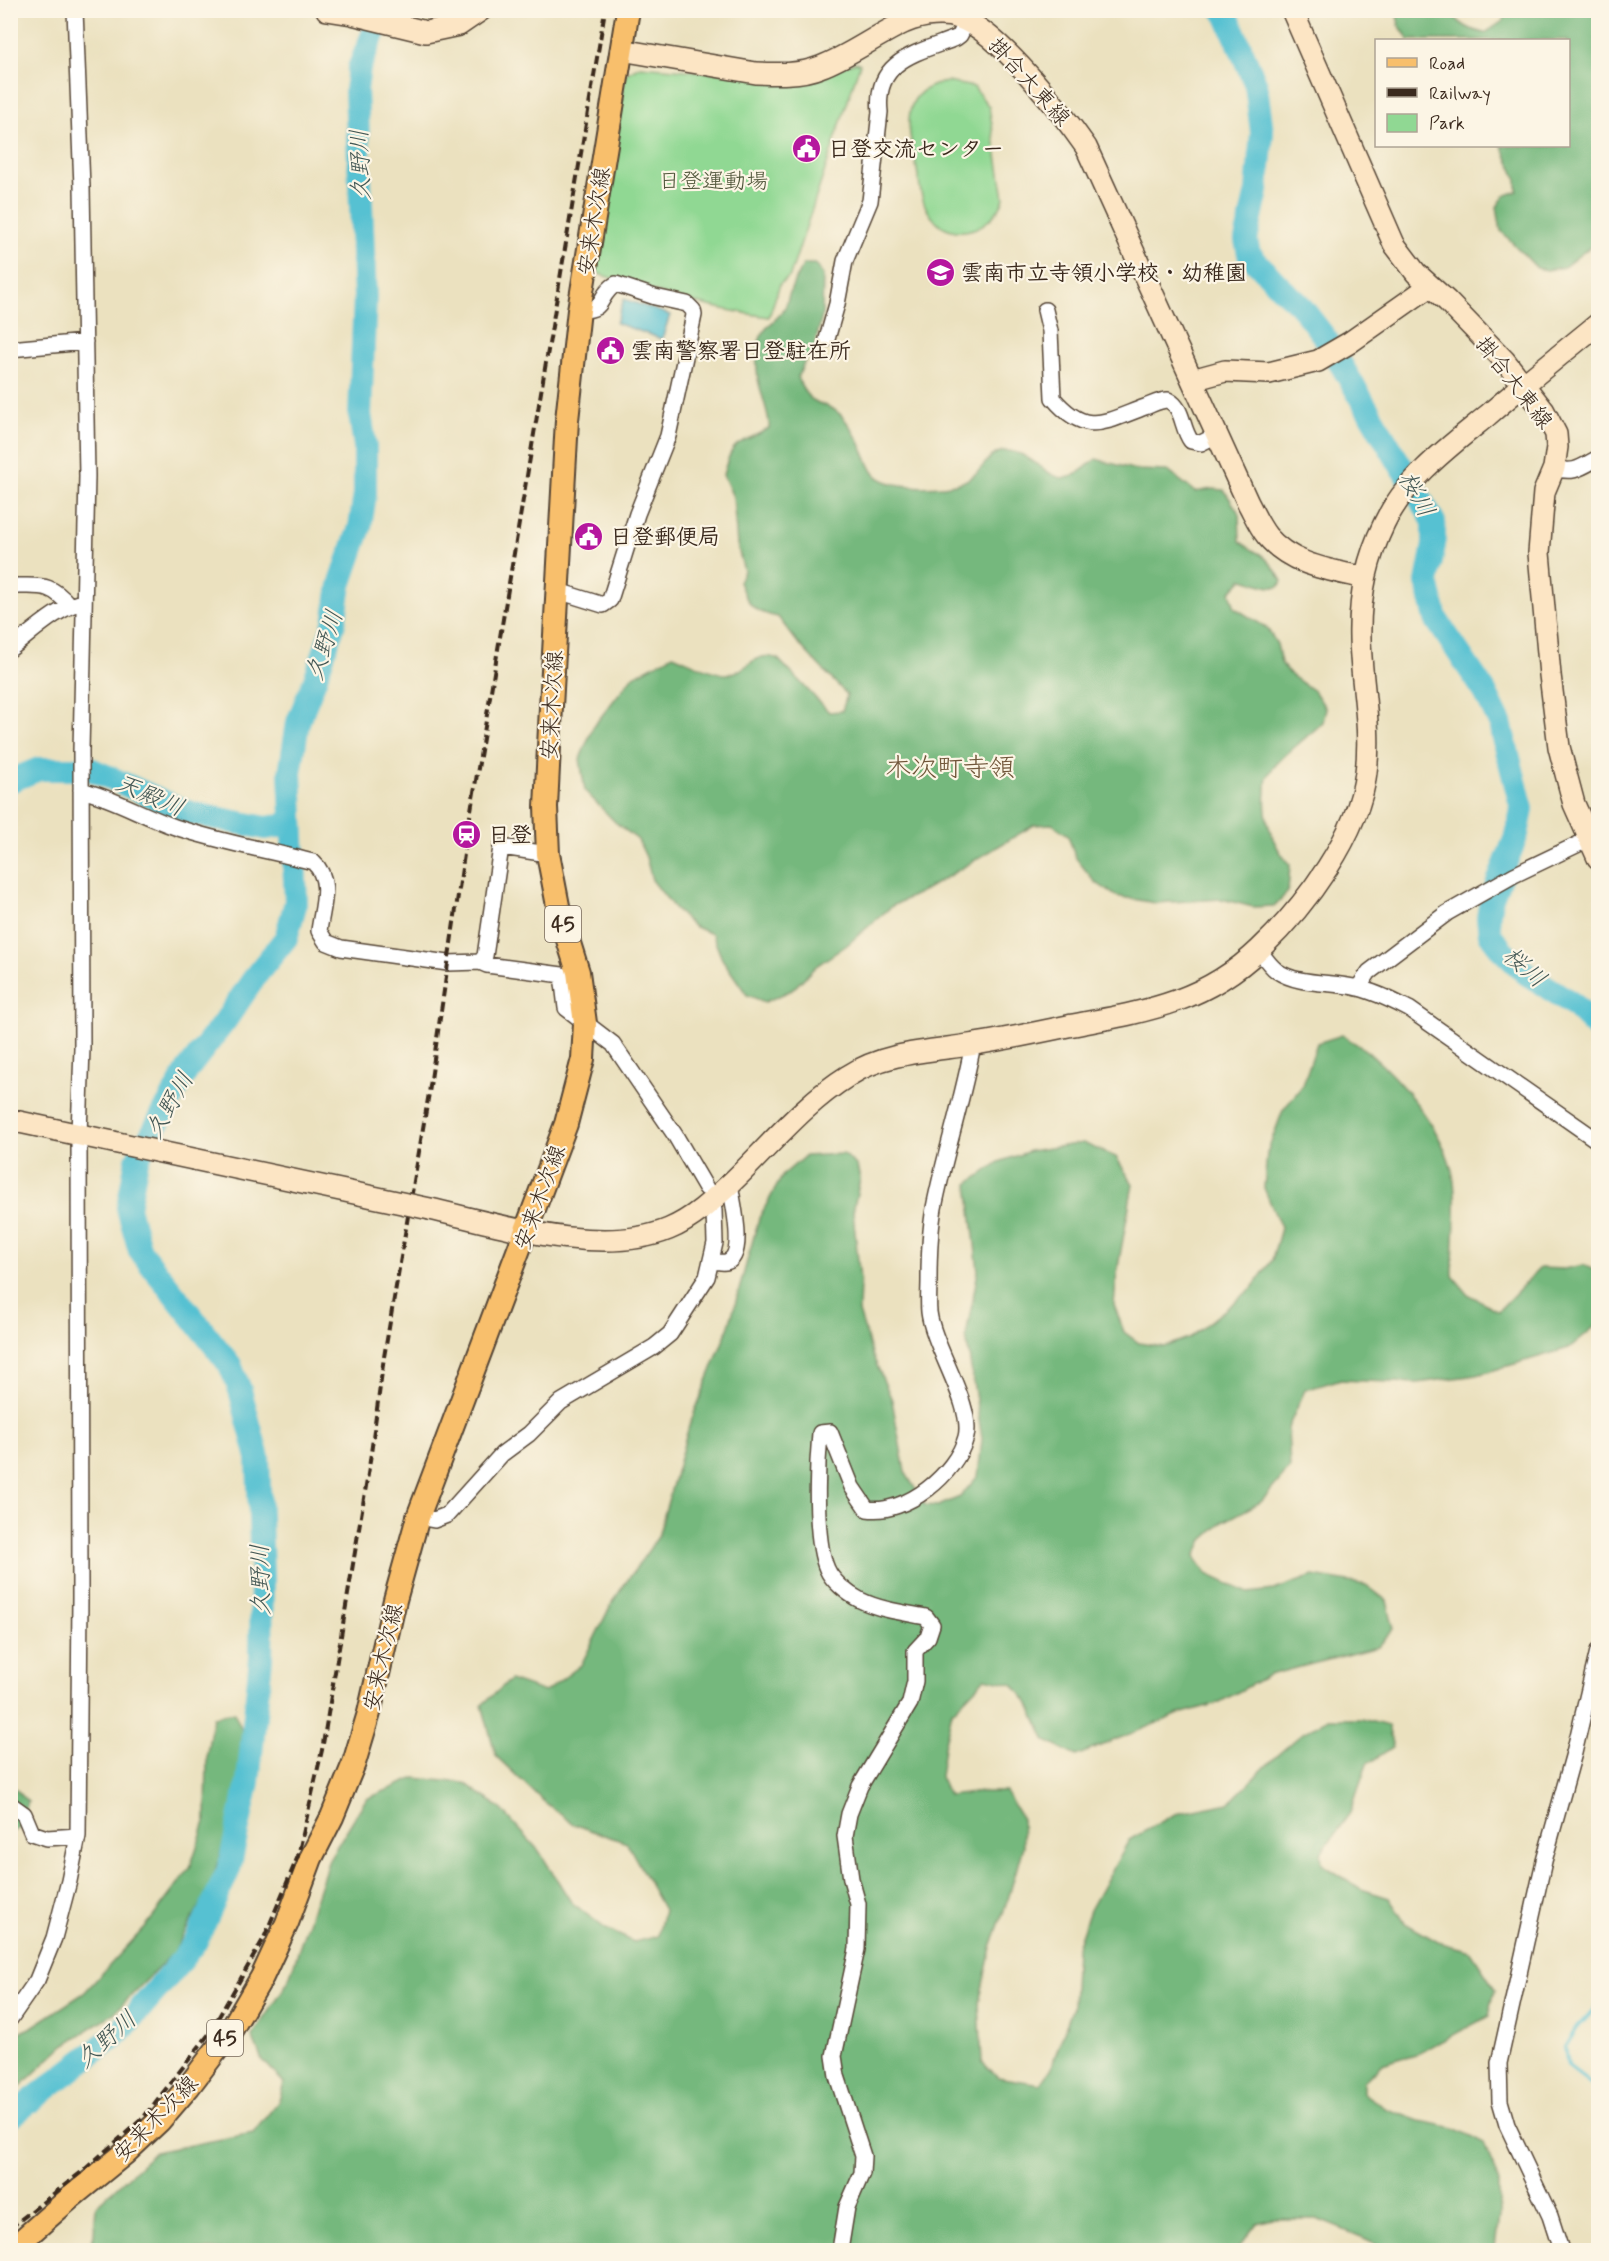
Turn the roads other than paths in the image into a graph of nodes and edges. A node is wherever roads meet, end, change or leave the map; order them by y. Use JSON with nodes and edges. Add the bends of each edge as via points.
{"nodes":[{"id":1,"x":75,"y":10,"type":"edge"},
{"id":2,"x":327,"y":10,"type":"edge"},
{"id":3,"x":481,"y":10,"type":"edge"},
{"id":4,"x":628,"y":10,"type":"edge"},
{"id":5,"x":1292,"y":10,"type":"edge"},
{"id":6,"x":967,"y":21,"type":"junction"},
{"id":7,"x":621,"y":50,"type":"junction"},
{"id":8,"x":1430,"y":286,"type":"junction"},
{"id":9,"x":579,"y":310,"type":"junction"},
{"id":10,"x":1045,"y":310,"type":"dead end"},
{"id":11,"x":1599,"y":324,"type":"edge"},
{"id":12,"x":827,"y":339,"type":"dead end"},
{"id":13,"x":85,"y":342,"type":"junction"},
{"id":14,"x":10,"y":349,"type":"edge"},
{"id":15,"x":1192,"y":380,"type":"junction"},
{"id":16,"x":1523,"y":385,"type":"junction"},
{"id":17,"x":1217,"y":435,"type":"junction"},
{"id":18,"x":1599,"y":458,"type":"edge"},
{"id":19,"x":1554,"y":468,"type":"junction"},
{"id":20,"x":1365,"y":578,"type":"junction"},
{"id":21,"x":10,"y":586,"type":"edge"},
{"id":22,"x":558,"y":591,"type":"junction"},
{"id":23,"x":77,"y":604,"type":"junction"},
{"id":24,"x":10,"y":649,"type":"edge"},
{"id":25,"x":81,"y":784,"type":"junction"},
{"id":26,"x":1589,"y":838,"type":"junction"},
{"id":27,"x":548,"y":854,"type":"junction"},
{"id":28,"x":1599,"y":858,"type":"edge"},
{"id":29,"x":1259,"y":950,"type":"junction"},
{"id":30,"x":480,"y":962,"type":"junction"},
{"id":31,"x":1358,"y":988,"type":"junction"},
{"id":32,"x":585,"y":1023,"type":"junction"},
{"id":33,"x":973,"y":1044,"type":"junction"},
{"id":34,"x":10,"y":1120,"type":"edge"},
{"id":35,"x":79,"y":1134,"type":"junction"},
{"id":36,"x":1599,"y":1141,"type":"edge"},
{"id":37,"x":730,"y":1184,"type":"junction"},
{"id":38,"x":706,"y":1188,"type":"dead end"},
{"id":39,"x":714,"y":1210,"type":"dead end"},
{"id":40,"x":527,"y":1231,"type":"junction"},
{"id":41,"x":712,"y":1261,"type":"junction"},
{"id":42,"x":418,"y":1517,"type":"junction"},
{"id":43,"x":1599,"y":1651,"type":"edge"},
{"id":44,"x":10,"y":1804,"type":"edge"},
{"id":45,"x":78,"y":1836,"type":"junction"},
{"id":46,"x":10,"y":2019,"type":"edge"},
{"id":47,"x":11,"y":2250,"type":"edge"},
{"id":48,"x":840,"y":2250,"type":"edge"},
{"id":49,"x":1561,"y":2250,"type":"edge"}],
"edges":[{"from":1,"to":13,"type":"street"},
{"from":2,"to":3,"type":"street","via":[[426,32],[459,26]]},
{"from":4,"to":7,"type":"main road","name":"安来木次線","number":"45"},
{"from":5,"to":8,"type":"street","name":"掛合大東線","via":[[1394,244]]},
{"from":6,"to":7,"type":"street","name":"掛合大東線","via":[[944,15],[912,20],[819,68],[779,74]]},
{"from":6,"to":12,"type":"street","via":[[956,38],[899,61],[882,84],[870,201],[845,261]]},
{"from":6,"to":15,"type":"street","name":"掛合大東線","via":[[1004,50],[1086,147]]},
{"from":7,"to":9,"type":"main road","name":"安来木次線","number":"45"},
{"from":8,"to":15,"type":"street","via":[[1318,362],[1269,373],[1226,371]]},
{"from":8,"to":16,"type":"street","name":"掛合大東線","via":[[1504,360]]},
{"from":9,"to":22,"type":"main road","name":"安来木次線","number":"45","via":[[567,420]]},
{"from":9,"to":22,"type":"street","via":[[596,308],[616,284],[687,304],[694,315],[668,436],[637,514],[610,600],[603,605]]},
{"from":10,"to":17,"type":"street","via":[[1053,398],[1073,417],[1099,424],[1168,400],[1178,409],[1191,441],[1201,443]]},
{"from":11,"to":16,"type":"street"},
{"from":13,"to":14,"type":"street"},
{"from":13,"to":23,"type":"street","via":[[87,476]]},
{"from":15,"to":17,"type":"street","name":"掛合大東線"},
{"from":16,"to":19,"type":"street","name":"掛合大東線","via":[[1554,427]]},
{"from":16,"to":20,"type":"street","via":[[1458,438],[1402,494],[1386,519]]},
{"from":17,"to":20,"type":"street","name":"掛合大東線","via":[[1248,503],[1275,544],[1312,565]]},
{"from":18,"to":19,"type":"street","via":[[1578,470]]},
{"from":19,"to":26,"type":"street","name":"掛合大東線","via":[[1544,492],[1539,530],[1544,611],[1559,747],[1574,804]]},
{"from":20,"to":29,"type":"street","via":[[1360,636],[1368,751],[1362,796],[1345,840],[1331,863]]},
{"from":21,"to":23,"type":"street","via":[[51,588]]},
{"from":22,"to":27,"type":"main road","name":"安来木次線","number":"45","via":[[546,807]]},
{"from":23,"to":24,"type":"street"},
{"from":23,"to":25,"type":"street"},
{"from":25,"to":30,"type":"street","via":[[182,829],[313,862],[321,869],[326,883],[319,931],[326,942],[341,948],[448,963]]},
{"from":25,"to":35,"type":"street"},
{"from":26,"to":28,"type":"street","name":"掛合大東線"},
{"from":26,"to":31,"type":"street","via":[[1447,913],[1369,972]]},
{"from":27,"to":30,"type":"street","via":[[501,847],[486,956]]},
{"from":27,"to":32,"type":"main road","name":"安来木次線","number":"45","via":[[559,911],[578,972]]},
{"from":29,"to":31,"type":"street","via":[[1275,970],[1285,975]]},
{"from":29,"to":33,"type":"street","via":[[1222,979],[1166,1006]]},
{"from":30,"to":32,"type":"street","via":[[562,975],[566,1008]]},
{"from":31,"to":36,"type":"street","via":[[1409,1009]]},
{"from":32,"to":38,"type":"street","via":[[614,1044]]},
{"from":32,"to":40,"type":"main road","name":"安来木次線","number":"45","via":[[583,1059],[566,1124]]},
{"from":33,"to":37,"type":"street","via":[[892,1056],[849,1075],[805,1110]]},
{"from":33,"to":48,"type":"street","via":[[934,1209],[929,1252],[929,1312],[966,1420],[967,1435],[960,1453],[941,1478],[904,1504],[879,1511],[867,1509],[852,1487],[830,1432],[820,1433],[819,1538],[827,1570],[842,1588],[860,1600],[926,1617],[932,1625],[928,1637],[915,1651],[910,1703],[860,1786],[845,1836],[858,1904],[857,1949],[834,2056],[862,2156],[862,2172],[847,2207]]},
{"from":34,"to":35,"type":"street"},
{"from":35,"to":40,"type":"street","bridge":true},
{"from":35,"to":45,"type":"street"},
{"from":37,"to":40,"type":"street","via":[[692,1216],[651,1235],[605,1241]]},
{"from":37,"to":41,"type":"street","via":[[738,1230],[736,1251],[725,1263]]},
{"from":39,"to":41,"type":"street"},
{"from":40,"to":42,"type":"main road","name":"安来木次線","number":"45"},
{"from":41,"to":42,"type":"street","via":[[707,1278],[670,1334],[561,1402],[530,1434],[502,1454],[447,1515],[434,1520]]},
{"from":42,"to":47,"type":"main road","name":"安来木次線","number":"45","via":[[354,1764],[262,1977],[230,2032],[159,2121]]},
{"from":43,"to":49,"type":"street","via":[[1544,1861],[1499,2063],[1500,2101],[1507,2126],[1550,2216]]},
{"from":44,"to":45,"type":"street","via":[[24,1814],[33,1833],[47,1838]]},
{"from":45,"to":46,"type":"street","via":[[54,1938],[37,1980]]}]}
